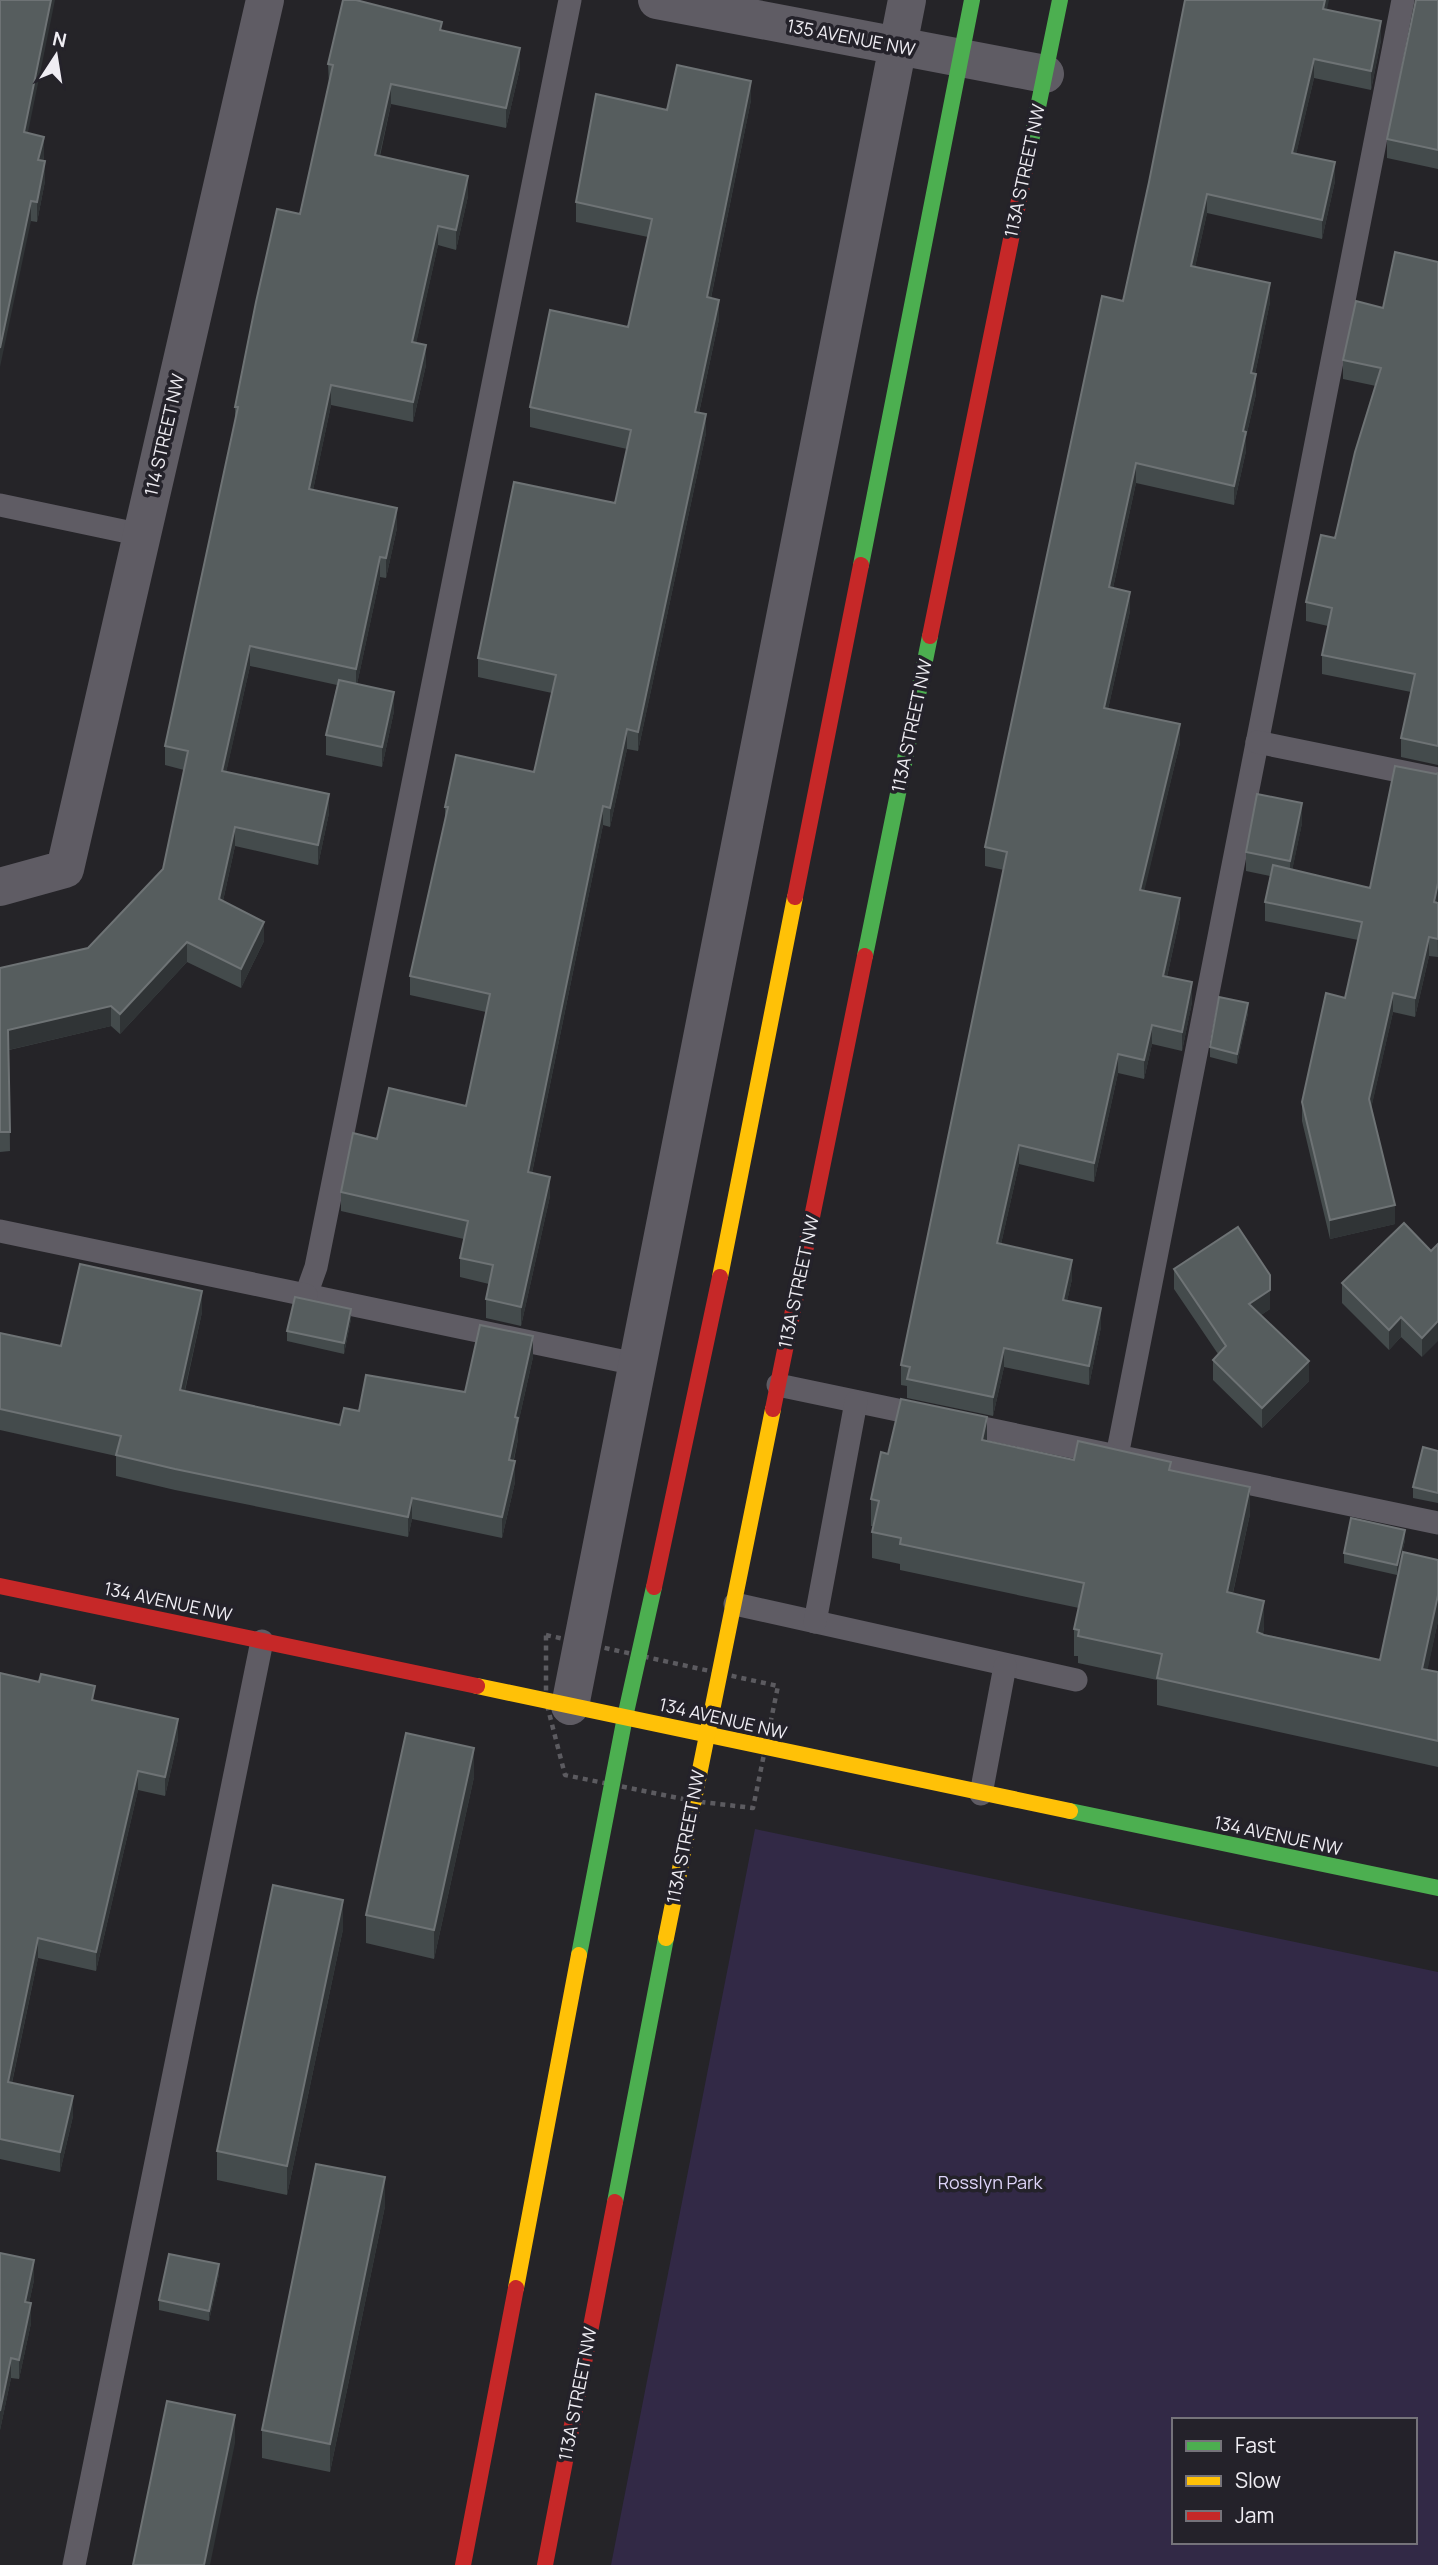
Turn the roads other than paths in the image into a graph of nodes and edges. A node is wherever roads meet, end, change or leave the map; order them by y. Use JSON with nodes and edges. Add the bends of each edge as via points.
{"nodes":[{"id":1,"x":265,"y":0,"type":"edge"},
{"id":2,"x":570,"y":0,"type":"edge"},
{"id":3,"x":657,"y":0,"type":"edge"},
{"id":4,"x":907,"y":0,"type":"edge"},
{"id":5,"x":972,"y":0,"type":"edge"},
{"id":6,"x":1060,"y":0,"type":"edge"},
{"id":7,"x":1404,"y":0,"type":"edge"},
{"id":8,"x":897,"y":47,"type":"junction"},
{"id":9,"x":960,"y":58,"type":"junction"},
{"id":10,"x":1045,"y":74,"type":"junction"},
{"id":11,"x":0,"y":505,"type":"edge"},
{"id":12,"x":142,"y":535,"type":"junction"},
{"id":13,"x":1258,"y":742,"type":"junction"},
{"id":14,"x":1438,"y":779,"type":"edge"},
{"id":15,"x":0,"y":887,"type":"edge"},
{"id":16,"x":0,"y":1231,"type":"edge"},
{"id":17,"x":306,"y":1296,"type":"junction"},
{"id":18,"x":636,"y":1364,"type":"junction"},
{"id":19,"x":778,"y":1385,"type":"junction"},
{"id":20,"x":856,"y":1402,"type":"junction"},
{"id":21,"x":1117,"y":1456,"type":"junction"},
{"id":22,"x":1438,"y":1523,"type":"edge"},
{"id":23,"x":0,"y":1586,"type":"edge"},
{"id":24,"x":735,"y":1604,"type":"junction"},
{"id":25,"x":815,"y":1622,"type":"junction"},
{"id":26,"x":262,"y":1641,"type":"junction"},
{"id":27,"x":1005,"y":1666,"type":"junction"},
{"id":28,"x":1076,"y":1679,"type":"dead end"},
{"id":29,"x":570,"y":1706,"type":"junction"},
{"id":30,"x":625,"y":1717,"type":"junction"},
{"id":31,"x":706,"y":1735,"type":"junction"},
{"id":32,"x":981,"y":1794,"type":"junction"},
{"id":33,"x":1438,"y":1888,"type":"edge"},
{"id":34,"x":74,"y":2565,"type":"edge"},
{"id":35,"x":463,"y":2565,"type":"edge"},
{"id":36,"x":545,"y":2565,"type":"edge"}],
"edges":[{"from":1,"to":12,"type":"street","name":"114 STREET NW"},
{"from":2,"to":17,"type":"lane","via":[[316,1267]]},
{"from":3,"to":8,"type":"street","name":"135 AVENUE NW"},
{"from":4,"to":8,"type":"street"},
{"from":5,"to":9,"type":"main road"},
{"from":6,"to":10,"type":"main road","name":"113A STREET NW"},
{"from":7,"to":13,"type":"lane"},
{"from":8,"to":9,"type":"street","name":"135 AVENUE NW"},
{"from":8,"to":18,"type":"street"},
{"from":9,"to":10,"type":"street","name":"135 AVENUE NW"},
{"from":9,"to":30,"type":"main road","via":[[701,1375]]},
{"from":10,"to":19,"type":"main road","name":"113A STREET NW"},
{"from":11,"to":12,"type":"lane"},
{"from":12,"to":15,"type":"street","name":"114 STREET NW","via":[[65,869]]},
{"from":13,"to":14,"type":"lane"},
{"from":13,"to":21,"type":"lane"},
{"from":16,"to":17,"type":"lane"},
{"from":17,"to":18,"type":"lane"},
{"from":18,"to":29,"type":"street"},
{"from":19,"to":20,"type":"lane"},
{"from":19,"to":24,"type":"main road","name":"113A STREET NW"},
{"from":20,"to":21,"type":"lane"},
{"from":20,"to":25,"type":"lane"},
{"from":21,"to":22,"type":"lane"},
{"from":23,"to":26,"type":"main road","name":"134 AVENUE NW"},
{"from":24,"to":25,"type":"lane"},
{"from":24,"to":31,"type":"main road","name":"113A STREET NW"},
{"from":25,"to":27,"type":"lane"},
{"from":26,"to":29,"type":"main road","name":"134 AVENUE NW"},
{"from":26,"to":34,"type":"lane"},
{"from":27,"to":28,"type":"lane"},
{"from":27,"to":32,"type":"lane"},
{"from":29,"to":30,"type":"main road","name":"134 AVENUE NW"},
{"from":30,"to":31,"type":"main road","name":"134 AVENUE NW"},
{"from":30,"to":35,"type":"main road"},
{"from":31,"to":32,"type":"main road","name":"134 AVENUE NW"},
{"from":31,"to":36,"type":"main road","name":"113A STREET NW"},
{"from":32,"to":33,"type":"main road","name":"134 AVENUE NW"}]}
